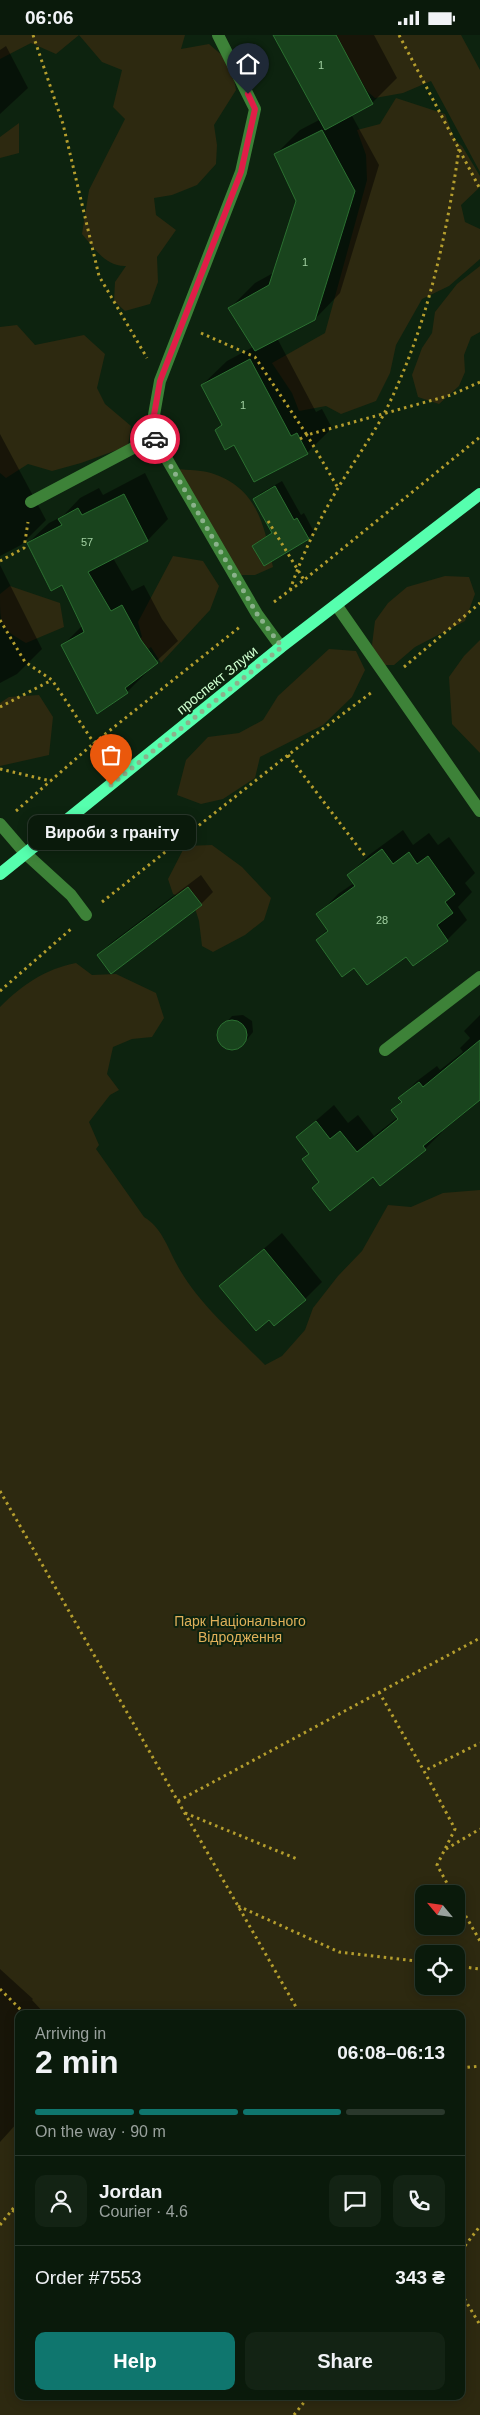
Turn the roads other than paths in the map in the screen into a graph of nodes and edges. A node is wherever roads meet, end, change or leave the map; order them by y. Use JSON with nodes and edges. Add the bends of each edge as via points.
{"nodes":[{"id":1,"x":218,"y":35,"type":"edge"},
{"id":2,"x":154,"y":437,"type":"junction"},
{"id":3,"x":480,"y":494,"type":"edge"},
{"id":4,"x":31,"y":502,"type":"road end"},
{"id":5,"x":337,"y":606,"type":"junction"},
{"id":6,"x":282,"y":647,"type":"junction"},
{"id":7,"x":480,"y":811,"type":"edge"},
{"id":8,"x":0,"y":824,"type":"edge"},
{"id":9,"x":25,"y":853,"type":"junction"},
{"id":10,"x":0,"y":874,"type":"edge"},
{"id":11,"x":86,"y":915,"type":"road end"},
{"id":12,"x":480,"y":977,"type":"edge"},
{"id":13,"x":384,"y":1050,"type":"dead end"}],
"edges":[{"from":1,"to":2,"type":"lane","via":[[255,109],[241,172],[160,381]]},
{"from":2,"to":4,"type":"lane"},
{"from":2,"to":6,"type":"lane","via":[[257,614]]},
{"from":3,"to":5,"type":"main road","name":"проспект Злуки"},
{"from":5,"to":6,"type":"main road","name":"проспект Злуки"},
{"from":5,"to":7,"type":"lane"},
{"from":6,"to":9,"type":"main road","name":"проспект Злуки"},
{"from":8,"to":9,"type":"lane"},
{"from":9,"to":10,"type":"main road","name":"проспект Злуки"},
{"from":9,"to":11,"type":"lane","via":[[71,895]]},
{"from":12,"to":13,"type":"lane"}]}
